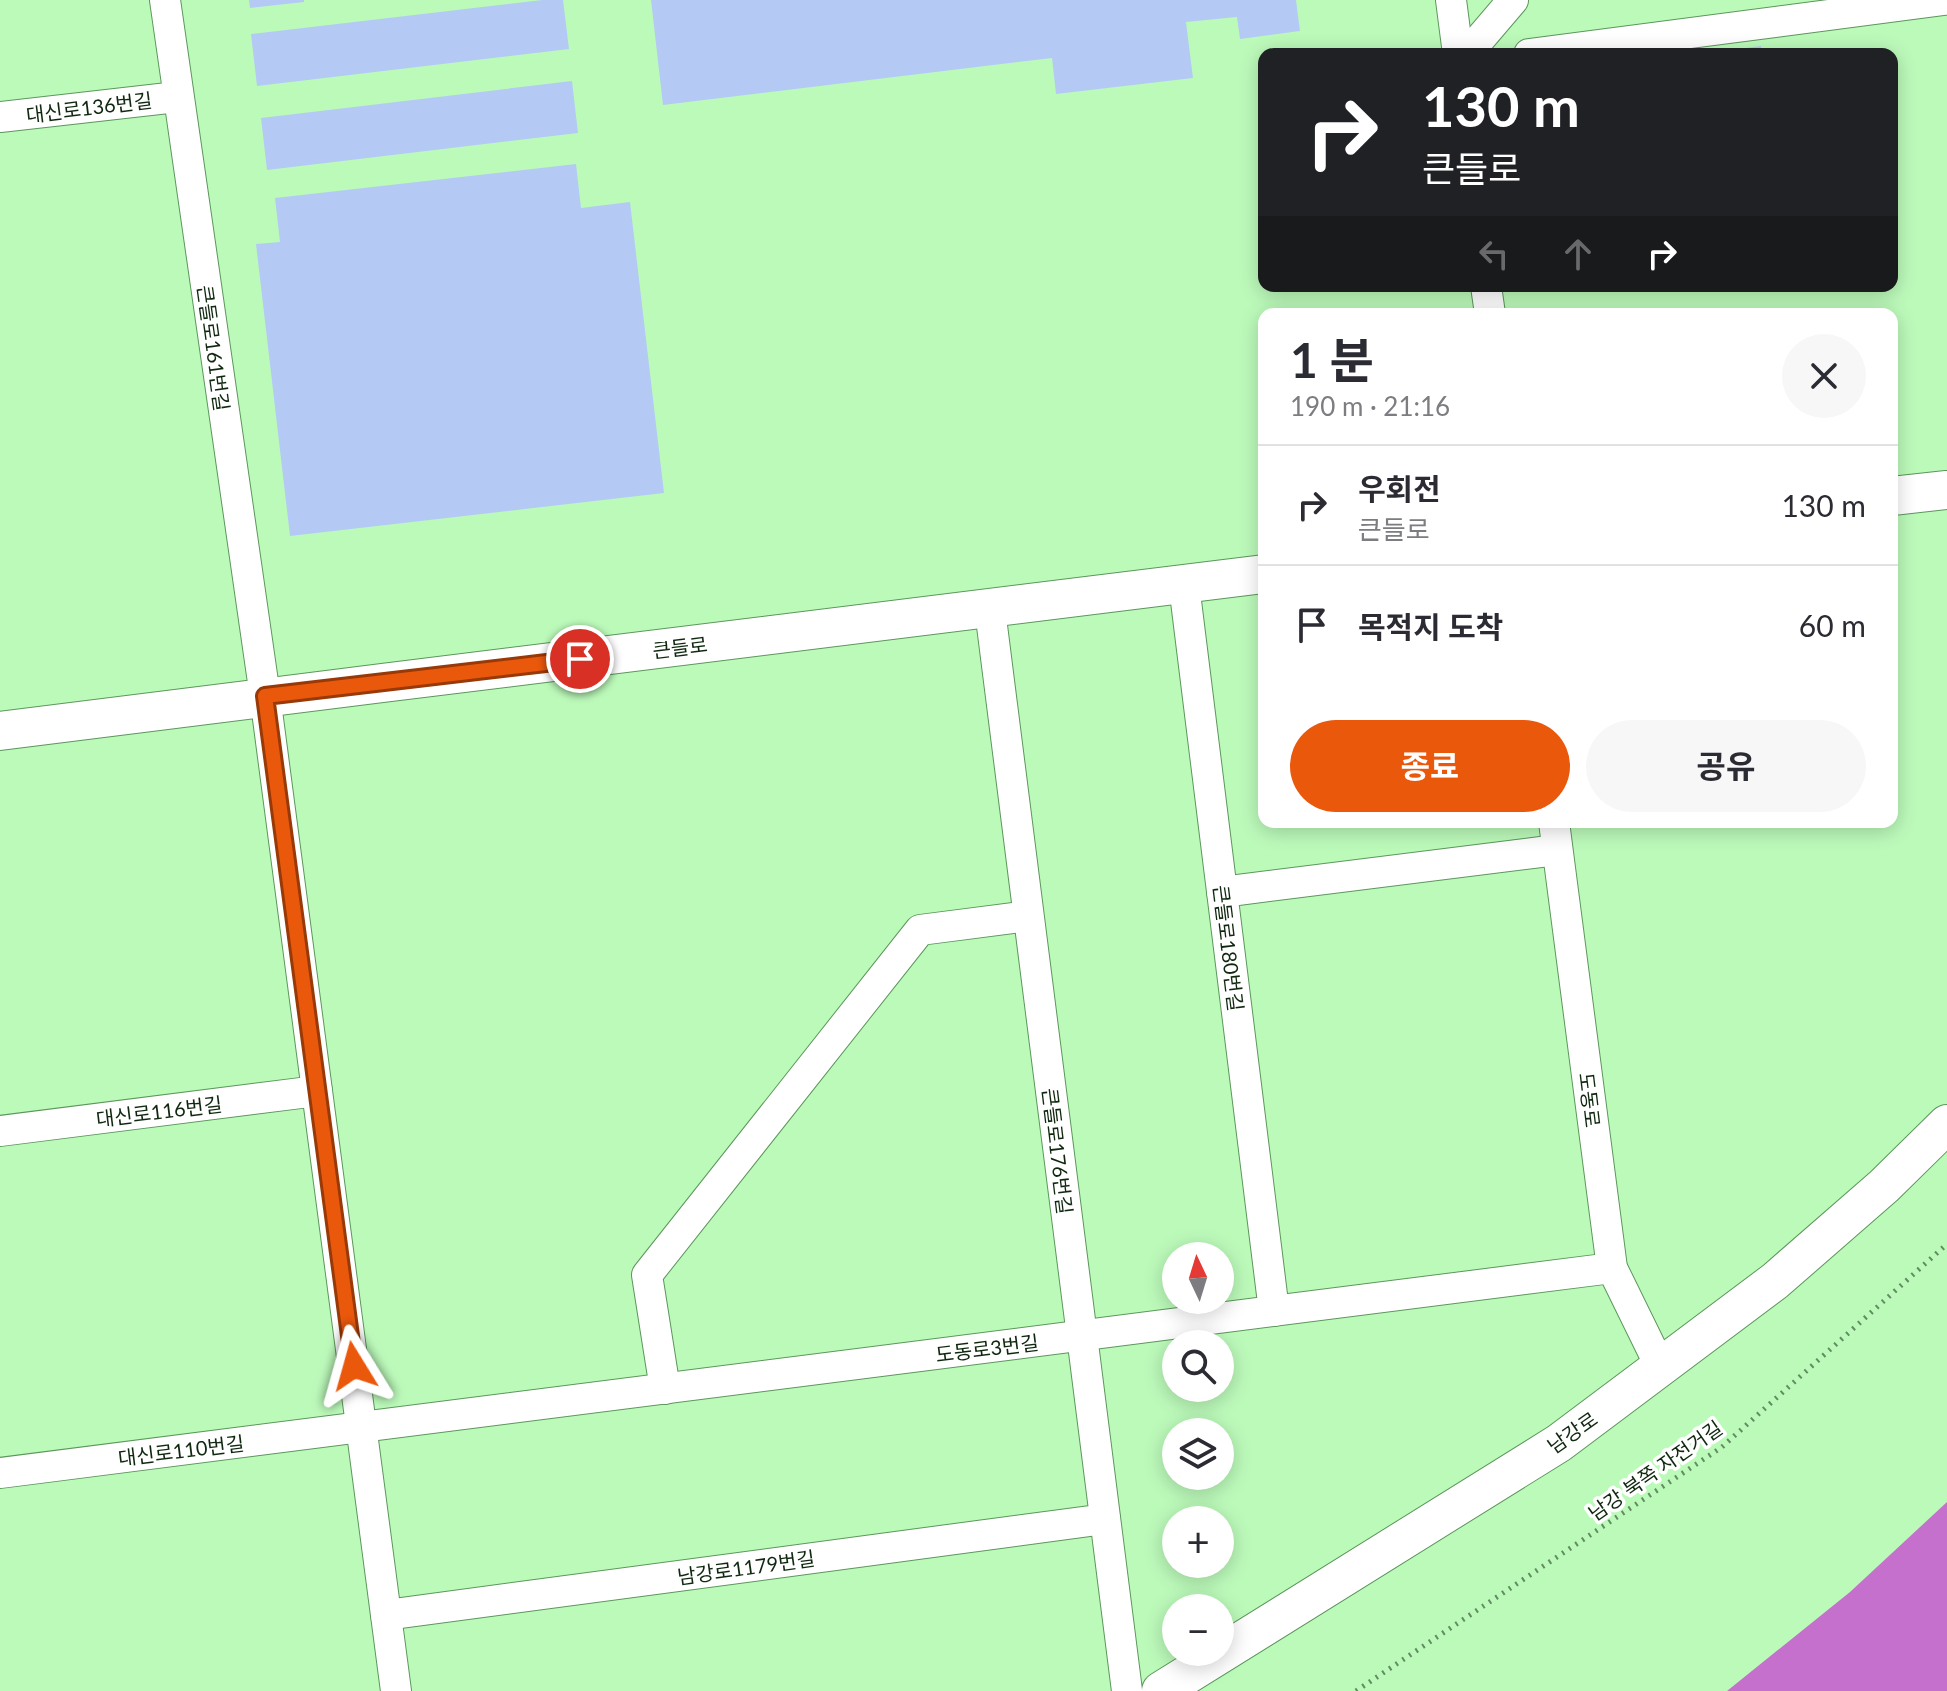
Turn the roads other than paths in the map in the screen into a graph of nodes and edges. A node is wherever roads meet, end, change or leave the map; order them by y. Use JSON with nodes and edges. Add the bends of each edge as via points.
{"nodes":[{"id":1,"x":165,"y":0,"type":"edge"},
{"id":2,"x":1451,"y":0,"type":"edge"},
{"id":3,"x":1513,"y":0,"type":"edge"},
{"id":4,"x":1944,"y":0,"type":"edge"},
{"id":5,"x":1457,"y":48,"type":"edge"},
{"id":6,"x":1472,"y":48,"type":"edge"},
{"id":7,"x":1575,"y":48,"type":"edge"},
{"id":8,"x":177,"y":97,"type":"junction"},
{"id":9,"x":0,"y":117,"type":"edge"},
{"id":10,"x":1947,"y":490,"type":"edge"},
{"id":11,"x":1898,"y":495,"type":"edge"},
{"id":12,"x":1258,"y":575,"type":"edge"},
{"id":13,"x":1184,"y":585,"type":"junction"},
{"id":14,"x":990,"y":610,"type":"junction"},
{"id":15,"x":265,"y":696,"type":"junction"},
{"id":16,"x":0,"y":731,"type":"edge"},
{"id":17,"x":1556,"y":836,"type":"edge"},
{"id":18,"x":1222,"y":892,"type":"junction"},
{"id":19,"x":1028,"y":916,"type":"junction"},
{"id":20,"x":317,"y":1091,"type":"junction"},
{"id":21,"x":1947,"y":1124,"type":"edge"},
{"id":22,"x":0,"y":1131,"type":"edge"},
{"id":23,"x":1612,"y":1268,"type":"junction"},
{"id":24,"x":1274,"y":1311,"type":"junction"},
{"id":25,"x":1082,"y":1336,"type":"junction"},
{"id":26,"x":1661,"y":1368,"type":"junction"},
{"id":27,"x":665,"y":1389,"type":"junction"},
{"id":28,"x":362,"y":1427,"type":"junction"},
{"id":29,"x":0,"y":1473,"type":"edge"},
{"id":30,"x":1105,"y":1519,"type":"junction"},
{"id":31,"x":386,"y":1615,"type":"junction"},
{"id":32,"x":396,"y":1691,"type":"edge"},
{"id":33,"x":1127,"y":1691,"type":"edge"},
{"id":34,"x":1161,"y":1691,"type":"edge"}],
"edges":[{"from":1,"to":8,"type":"street","name":"큰들로161번길"},
{"from":2,"to":5,"type":"street"},
{"from":3,"to":6,"type":"street"},
{"from":4,"to":7,"type":"street"},
{"from":8,"to":9,"type":"street","name":"대신로136번길"},
{"from":8,"to":15,"type":"street","name":"큰들로161번길"},
{"from":10,"to":11,"type":"street"},
{"from":12,"to":13,"type":"street","name":"큰들로"},
{"from":13,"to":14,"type":"street","name":"큰들로"},
{"from":13,"to":18,"type":"street","name":"큰들로180번길"},
{"from":14,"to":15,"type":"street","name":"큰들로"},
{"from":14,"to":19,"type":"street","name":"큰들로176번길"},
{"from":15,"to":16,"type":"street","name":"큰들로"},
{"from":15,"to":20,"type":"street","name":"큰들로161번길"},
{"from":17,"to":18,"type":"street"},
{"from":17,"to":23,"type":"street","name":"도동로"},
{"from":18,"to":24,"type":"street","name":"큰들로180번길"},
{"from":19,"to":25,"type":"street","name":"큰들로176번길"},
{"from":19,"to":27,"type":"street","via":[[920,930],[647,1275]]},
{"from":20,"to":22,"type":"street","name":"대신로116번길"},
{"from":20,"to":28,"type":"street","name":"큰들로161번길"},
{"from":21,"to":26,"type":"street","name":"남강로","via":[[1775,1281]]},
{"from":23,"to":24,"type":"street","name":"도동로3번길"},
{"from":23,"to":26,"type":"street","name":"도동로"},
{"from":24,"to":25,"type":"street","name":"도동로3번길"},
{"from":25,"to":27,"type":"street","name":"도동로3번길"},
{"from":25,"to":30,"type":"street","name":"큰들로176번길"},
{"from":26,"to":34,"type":"street","name":"남강로","via":[[1559,1443]]},
{"from":27,"to":28,"type":"street","name":"도동로3번길"},
{"from":28,"to":29,"type":"street","name":"대신로110번길"},
{"from":28,"to":31,"type":"street"},
{"from":30,"to":31,"type":"street","name":"남강로1179번길"},
{"from":30,"to":33,"type":"street","name":"큰들로176번길"},
{"from":31,"to":32,"type":"street"}]}
